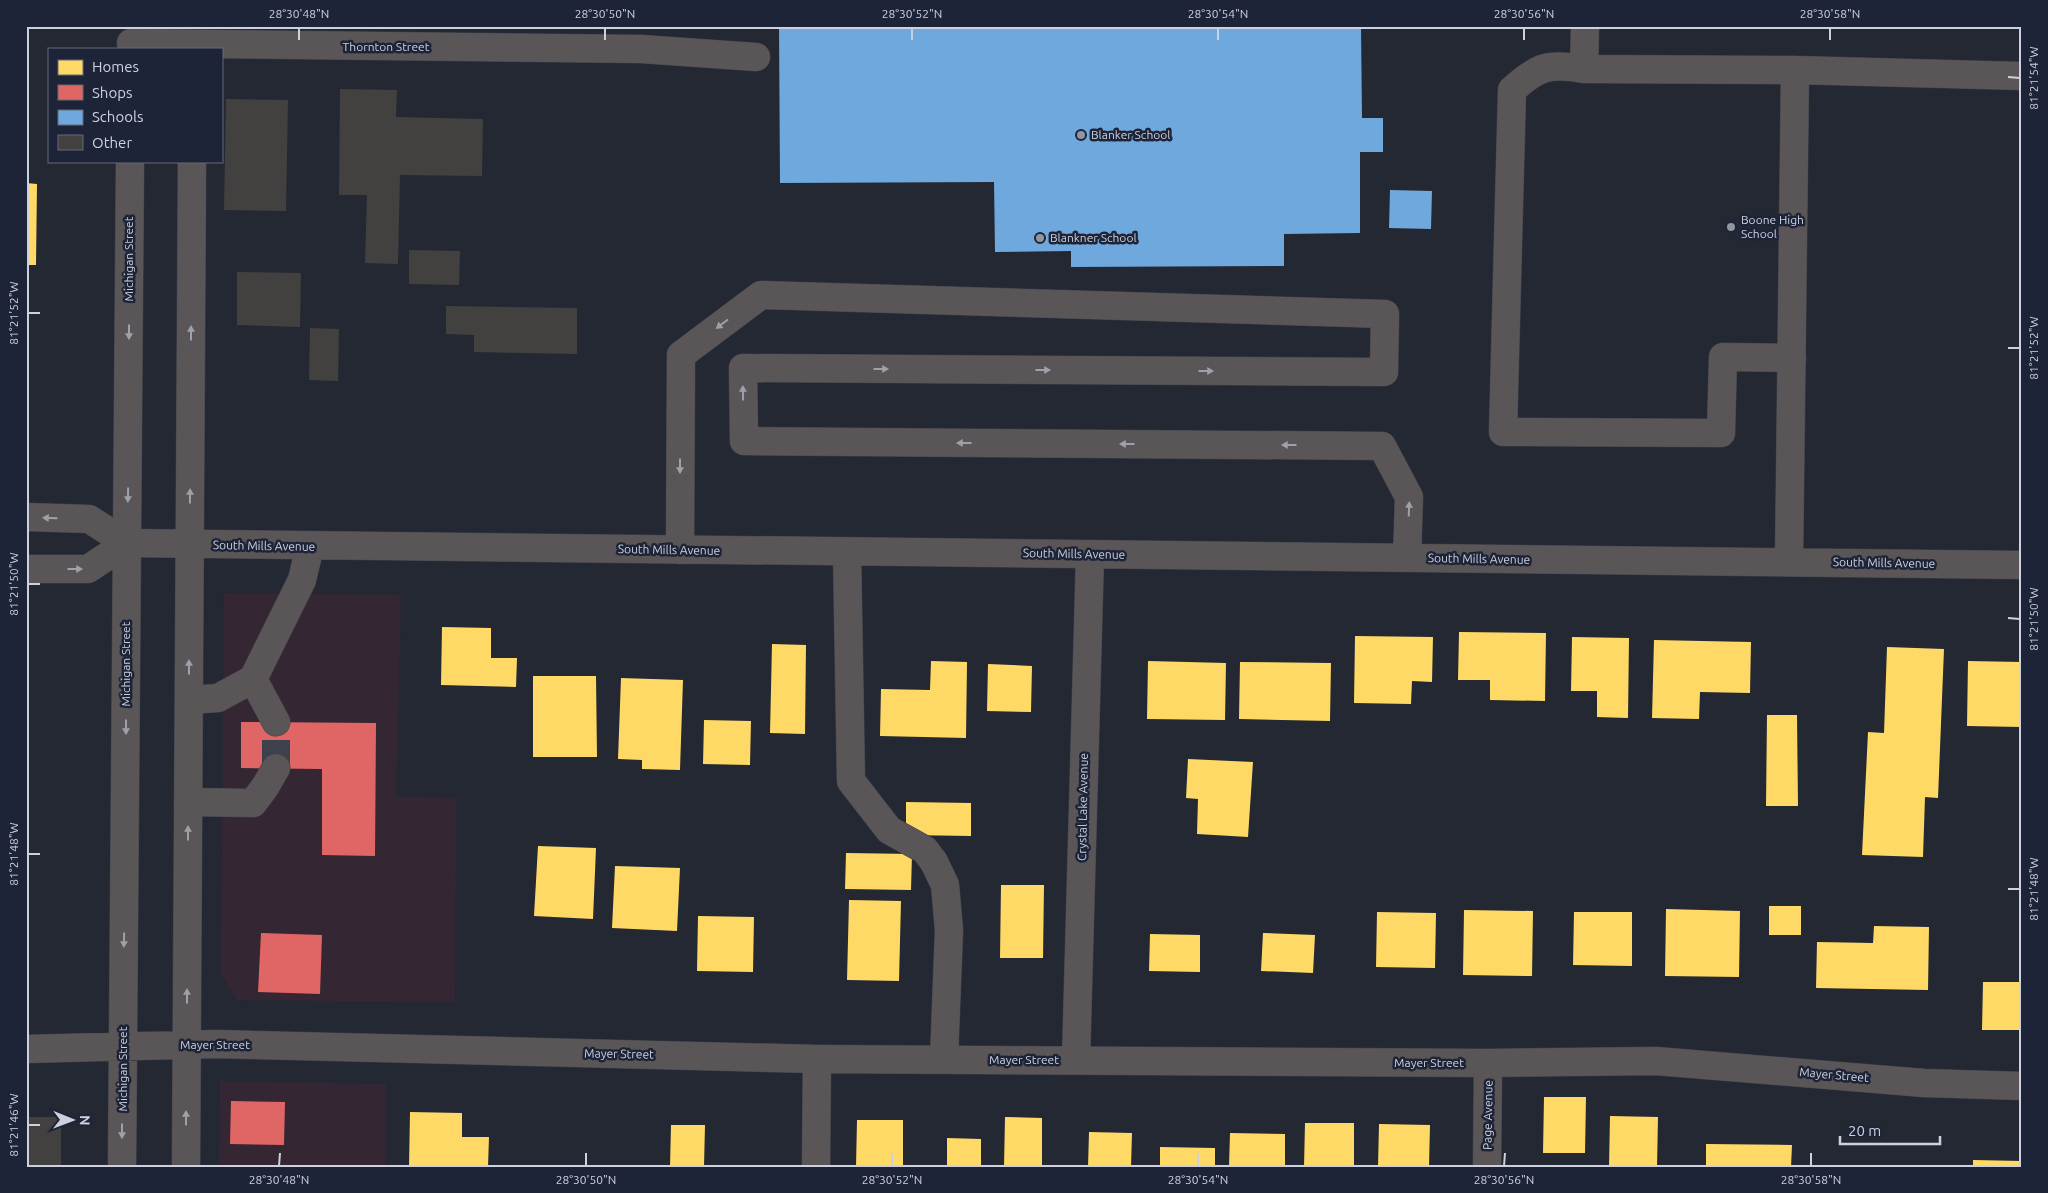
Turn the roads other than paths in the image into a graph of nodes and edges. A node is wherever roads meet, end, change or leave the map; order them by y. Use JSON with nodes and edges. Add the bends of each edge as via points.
{"nodes":[{"id":1,"x":1585,"y":26,"type":"edge"},
{"id":2,"x":131,"y":39,"type":"edge"},
{"id":3,"x":193,"y":40,"type":"edge"},
{"id":4,"x":756,"y":57,"type":"dead end"},
{"id":5,"x":1584,"y":69,"type":"junction"},
{"id":6,"x":1796,"y":70,"type":"junction"},
{"id":7,"x":2022,"y":76,"type":"edge"},
{"id":8,"x":130,"y":162,"type":"edge"},
{"id":9,"x":192,"y":162,"type":"edge"},
{"id":10,"x":1792,"y":358,"type":"junction"},
{"id":11,"x":26,"y":517,"type":"edge"},
{"id":12,"x":127,"y":543,"type":"junction"},
{"id":13,"x":189,"y":545,"type":"junction"},
{"id":14,"x":310,"y":546,"type":"junction"},
{"id":15,"x":680,"y":550,"type":"junction"},
{"id":16,"x":847,"y":552,"type":"junction"},
{"id":17,"x":1090,"y":554,"type":"junction"},
{"id":18,"x":1407,"y":558,"type":"junction"},
{"id":19,"x":1789,"y":562,"type":"junction"},
{"id":20,"x":2022,"y":565,"type":"edge"},
{"id":21,"x":26,"y":569,"type":"edge"},
{"id":22,"x":253,"y":679,"type":"junction"},
{"id":23,"x":189,"y":700,"type":"junction"},
{"id":24,"x":276,"y":722,"type":"tunnel mouth"},
{"id":25,"x":276,"y":768,"type":"tunnel mouth"},
{"id":26,"x":188,"y":802,"type":"junction"},
{"id":27,"x":186,"y":1045,"type":"junction"},
{"id":28,"x":123,"y":1047,"type":"junction"},
{"id":29,"x":26,"y":1049,"type":"edge"},
{"id":30,"x":817,"y":1059,"type":"junction"},
{"id":31,"x":944,"y":1059,"type":"junction"},
{"id":32,"x":1076,"y":1060,"type":"junction"},
{"id":33,"x":1488,"y":1063,"type":"junction"},
{"id":34,"x":2022,"y":1086,"type":"edge"},
{"id":35,"x":122,"y":1167,"type":"edge"},
{"id":36,"x":186,"y":1167,"type":"edge"},
{"id":37,"x":816,"y":1167,"type":"edge"},
{"id":38,"x":1487,"y":1167,"type":"edge"}],
"edges":[{"from":1,"to":5,"type":"street"},
{"from":2,"to":3,"type":"street","name":"Thornton Street"},
{"from":3,"to":4,"type":"street","name":"Thornton Street","via":[[641,49]]},
{"from":5,"to":6,"type":"street"},
{"from":5,"to":10,"type":"street","via":[[1546,66],[1530,73],[1512,90],[1503,432],[1721,433],[1723,357]]},
{"from":6,"to":7,"type":"street"},
{"from":6,"to":10,"type":"street"},
{"from":8,"to":12,"type":"street","name":"Michigan Street","one_way":true},
{"from":13,"to":9,"type":"street","one_way":true},
{"from":10,"to":19,"type":"street"},
{"from":12,"to":11,"type":"street","one_way":true,"via":[[89,519]]},
{"from":12,"to":13,"type":"street","name":"South Mills Avenue"},
{"from":21,"to":12,"type":"street","one_way":true,"via":[[88,569]]},
{"from":12,"to":28,"type":"street","name":"Michigan Street","one_way":true},
{"from":13,"to":14,"type":"street","name":"South Mills Avenue"},
{"from":23,"to":13,"type":"street","one_way":true},
{"from":14,"to":15,"type":"street","name":"South Mills Avenue"},
{"from":14,"to":22,"type":"street","via":[[302,580]]},
{"from":15,"to":16,"type":"street","name":"South Mills Avenue"},
{"from":18,"to":15,"type":"street","one_way":true,"via":[[1409,497],[1382,446],[744,441],[743,368],[1384,372],[1385,314],[761,295],[681,355]]},
{"from":16,"to":17,"type":"street","name":"South Mills Avenue"},
{"from":16,"to":31,"type":"street","via":[[851,781],[889,830],[925,850],[945,885],[949,930]]},
{"from":17,"to":18,"type":"street","name":"South Mills Avenue"},
{"from":17,"to":32,"type":"street","name":"Crystal Lake Avenue"},
{"from":18,"to":19,"type":"street","name":"South Mills Avenue"},
{"from":19,"to":20,"type":"street","name":"South Mills Avenue"},
{"from":22,"to":23,"type":"street","via":[[218,698]]},
{"from":22,"to":24,"type":"street"},
{"from":23,"to":26,"type":"street"},
{"from":25,"to":26,"type":"street","via":[[253,803]]},
{"from":27,"to":26,"type":"street","one_way":true},
{"from":27,"to":28,"type":"street","name":"Mayer Street"},
{"from":27,"to":30,"type":"street","name":"Mayer Street"},
{"from":36,"to":27,"type":"street","one_way":true},
{"from":28,"to":29,"type":"street","name":"Mayer Street"},
{"from":28,"to":35,"type":"street","name":"Michigan Street","one_way":true},
{"from":30,"to":31,"type":"street","name":"Mayer Street"},
{"from":30,"to":37,"type":"street"},
{"from":31,"to":32,"type":"street","name":"Mayer Street"},
{"from":32,"to":33,"type":"street","name":"Mayer Street"},
{"from":33,"to":34,"type":"street","name":"Mayer Street","via":[[1656,1061],[1924,1083]]},
{"from":33,"to":38,"type":"street","name":"Page Avenue"}]}
